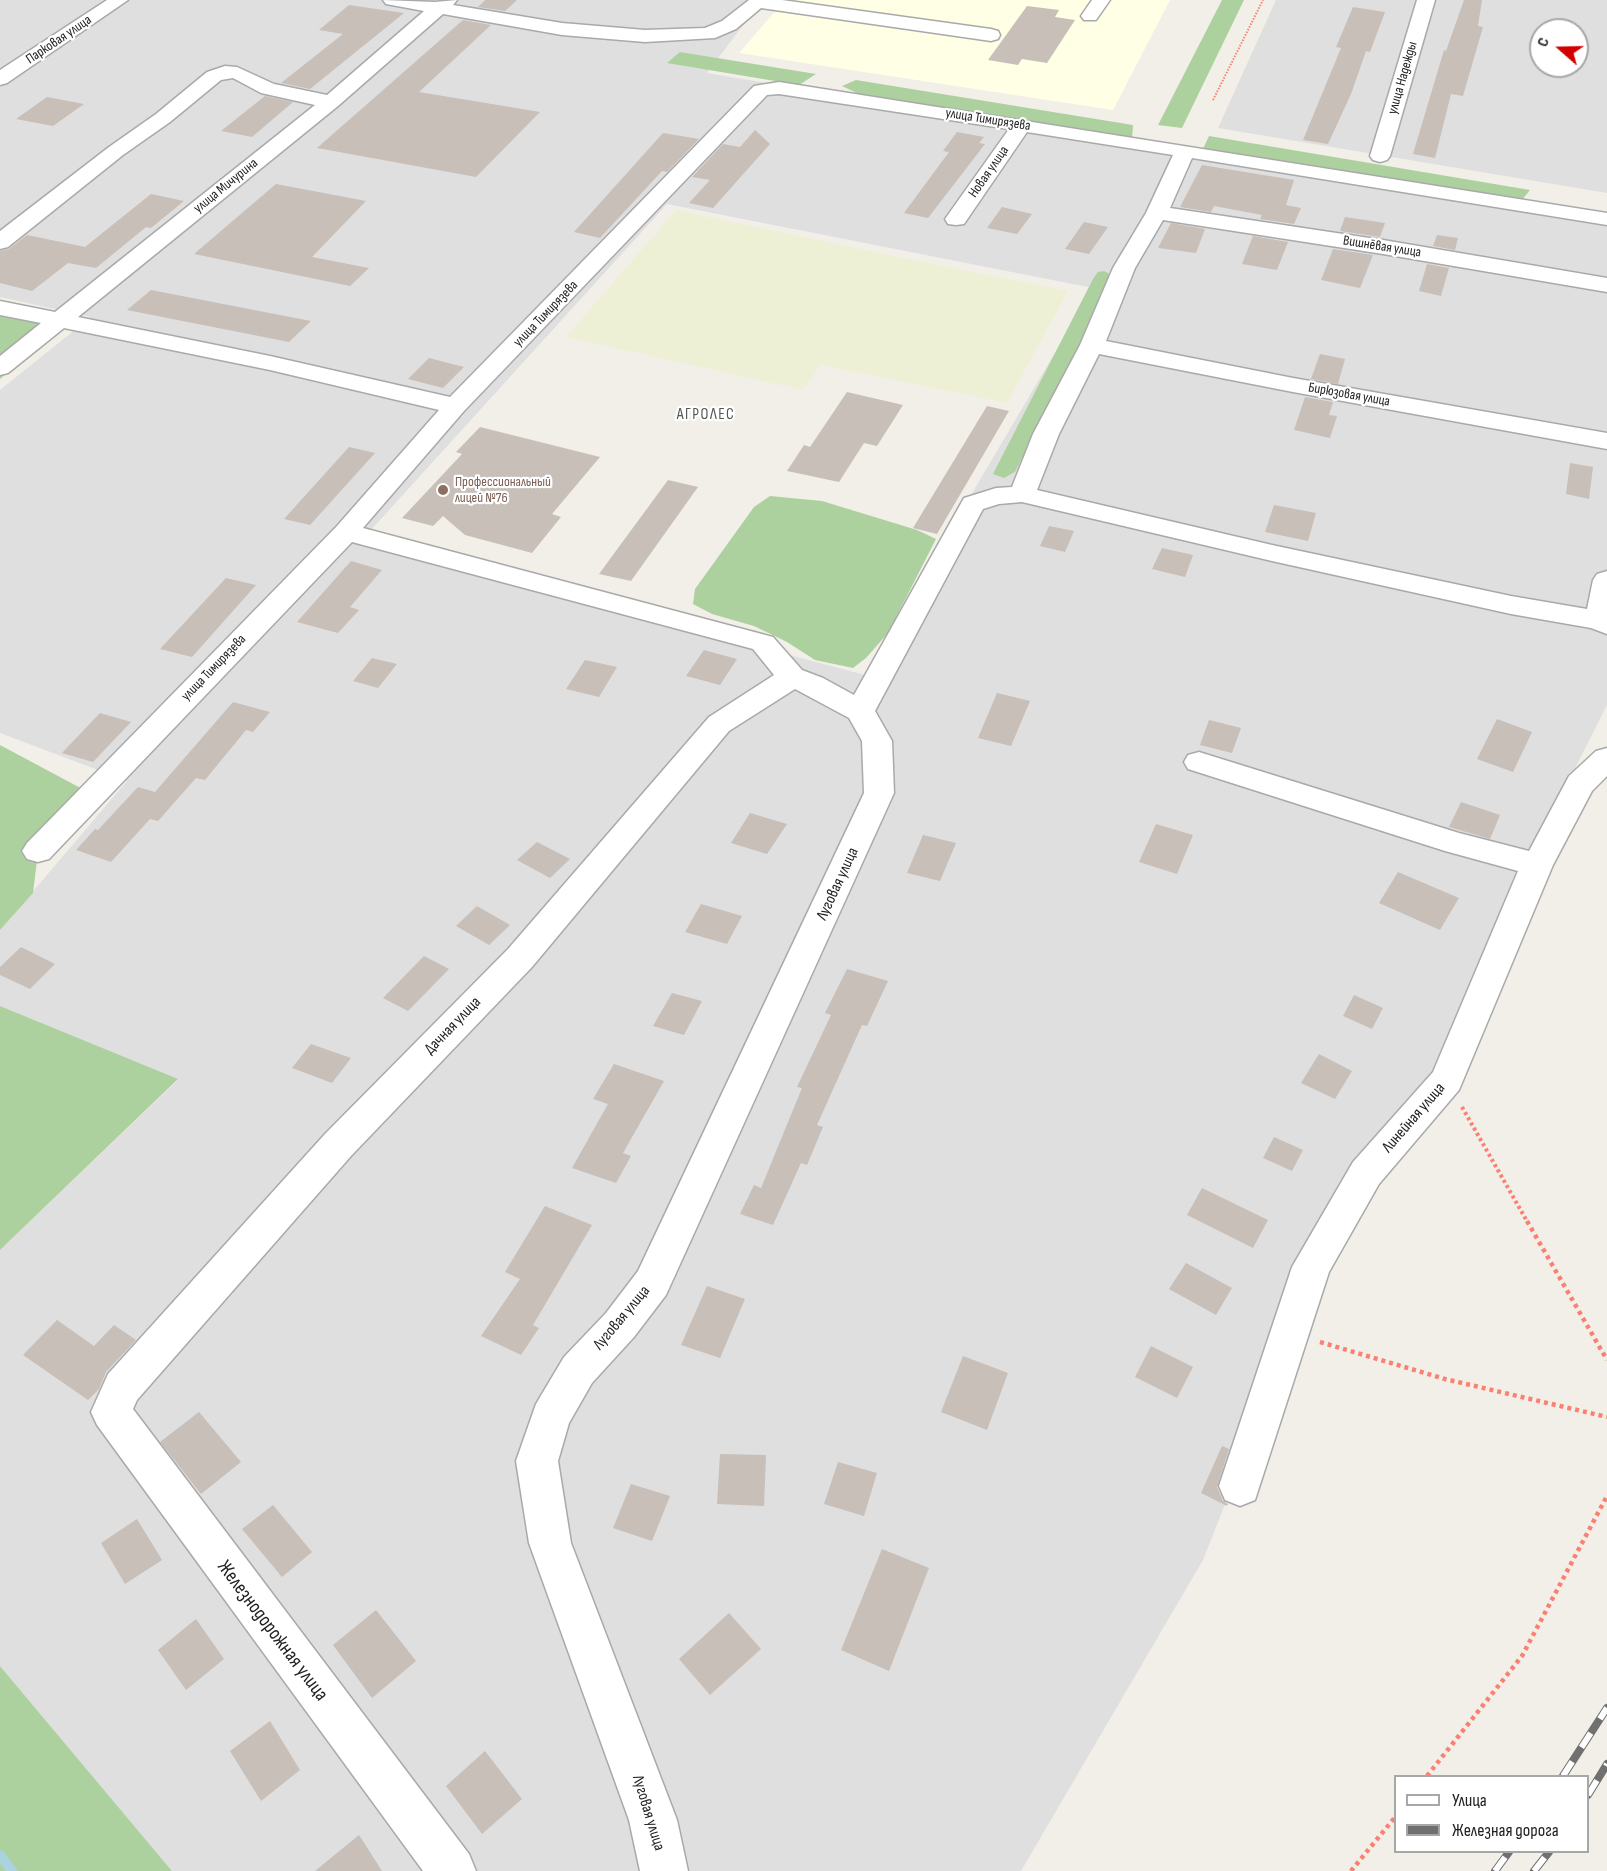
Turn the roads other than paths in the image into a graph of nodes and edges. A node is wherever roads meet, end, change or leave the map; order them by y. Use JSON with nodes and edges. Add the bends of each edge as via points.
{"nodes":[{"id":1,"x":119,"y":0,"type":"edge"},
{"id":2,"x":392,"y":0,"type":"edge"},
{"id":3,"x":1101,"y":0,"type":"edge"},
{"id":4,"x":1426,"y":0,"type":"edge"},
{"id":5,"x":759,"y":1,"type":"edge"},
{"id":6,"x":443,"y":4,"type":"edge"},
{"id":7,"x":1090,"y":16,"type":"dead end"},
{"id":8,"x":991,"y":35,"type":"dead end"},
{"id":9,"x":0,"y":79,"type":"edge"},
{"id":10,"x":331,"y":102,"type":"junction"},
{"id":11,"x":1022,"y":125,"type":"junction"},
{"id":12,"x":1185,"y":151,"type":"junction"},
{"id":13,"x":1380,"y":156,"type":"dead end"},
{"id":14,"x":1156,"y":213,"type":"junction"},
{"id":15,"x":956,"y":219,"type":"dead end"},
{"id":16,"x":1607,"y":219,"type":"edge"},
{"id":17,"x":0,"y":242,"type":"edge"},
{"id":18,"x":1607,"y":285,"type":"edge"},
{"id":19,"x":0,"y":309,"type":"edge"},
{"id":20,"x":60,"y":320,"type":"junction"},
{"id":21,"x":1092,"y":345,"type":"junction"},
{"id":22,"x":0,"y":368,"type":"edge"},
{"id":23,"x":455,"y":406,"type":"junction"},
{"id":24,"x":1607,"y":441,"type":"edge"},
{"id":25,"x":1022,"y":494,"type":"junction"},
{"id":26,"x":346,"y":531,"type":"junction"},
{"id":27,"x":1607,"y":580,"type":"edge"},
{"id":28,"x":1603,"y":622,"type":"edge"},
{"id":29,"x":792,"y":677,"type":"junction"},
{"id":30,"x":860,"y":711,"type":"junction"},
{"id":31,"x":1607,"y":758,"type":"edge"},
{"id":32,"x":1199,"y":762,"type":"dead end"},
{"id":33,"x":39,"y":851,"type":"dead end"},
{"id":34,"x":1537,"y":865,"type":"junction"},
{"id":35,"x":122,"y":1387,"type":"joint"},
{"id":36,"x":1240,"y":1486,"type":"dead end"},
{"id":37,"x":452,"y":1871,"type":"edge"},
{"id":38,"x":664,"y":1871,"type":"edge"}],
"edges":[{"from":1,"to":9,"type":"street","name":"Парковая улица"},
{"from":2,"to":6,"type":"street"},
{"from":3,"to":7,"type":"street"},
{"from":4,"to":13,"type":"street","name":"улица Надежды"},
{"from":5,"to":6,"type":"street","via":[[729,25],[708,34],[686,36],[562,29]]},
{"from":5,"to":8,"type":"street"},
{"from":6,"to":10,"type":"street","name":"улица Мичурина"},
{"from":10,"to":17,"type":"street","via":[[268,89],[237,73],[219,74]]},
{"from":10,"to":20,"type":"street","name":"улица Мичурина"},
{"from":11,"to":12,"type":"street","name":"улица Тимирязева"},
{"from":11,"to":15,"type":"street","name":"Новая улица"},
{"from":11,"to":23,"type":"street","name":"улица Тимирязева","via":[[779,88],[761,90]]},
{"from":12,"to":14,"type":"street"},
{"from":12,"to":16,"type":"street","name":"улица Тимирязева"},
{"from":14,"to":18,"type":"street","name":"Вишнёвая улица"},
{"from":14,"to":21,"type":"street","via":[[1124,268]]},
{"from":19,"to":20,"type":"street"},
{"from":20,"to":22,"type":"street","name":"улица Мичурина"},
{"from":20,"to":23,"type":"street"},
{"from":21,"to":24,"type":"street","name":"Бирюзовая улица"},
{"from":21,"to":25,"type":"street","via":[[1046,434]]},
{"from":23,"to":26,"type":"street","name":"улица Тимирязева"},
{"from":25,"to":28,"type":"street","via":[[1272,553]]},
{"from":25,"to":30,"type":"street","via":[[996,496],[973,504]]},
{"from":26,"to":29,"type":"street","via":[[763,643]]},
{"from":26,"to":33,"type":"street","name":"улица Тимирязева"},
{"from":27,"to":28,"type":"street"},
{"from":29,"to":30,"type":"street"},
{"from":29,"to":35,"type":"street","name":"Дачная улица","via":[[719,724],[520,958],[338,1145]]},
{"from":30,"to":38,"type":"street","name":"Луговая улица","via":[[877,741],[879,793],[652,1283],[578,1370],[550,1416],[537,1461],[550,1543],[653,1820]]},
{"from":31,"to":34,"type":"street","name":"Линейная улица","via":[[1580,784]]},
{"from":32,"to":34,"type":"street"},
{"from":34,"to":36,"type":"street","name":"Линейная улица","via":[[1447,1080],[1366,1173],[1311,1267]]},
{"from":35,"to":37,"type":"street","name":"Железнодорожная улица","via":[[111,1412]]}]}
